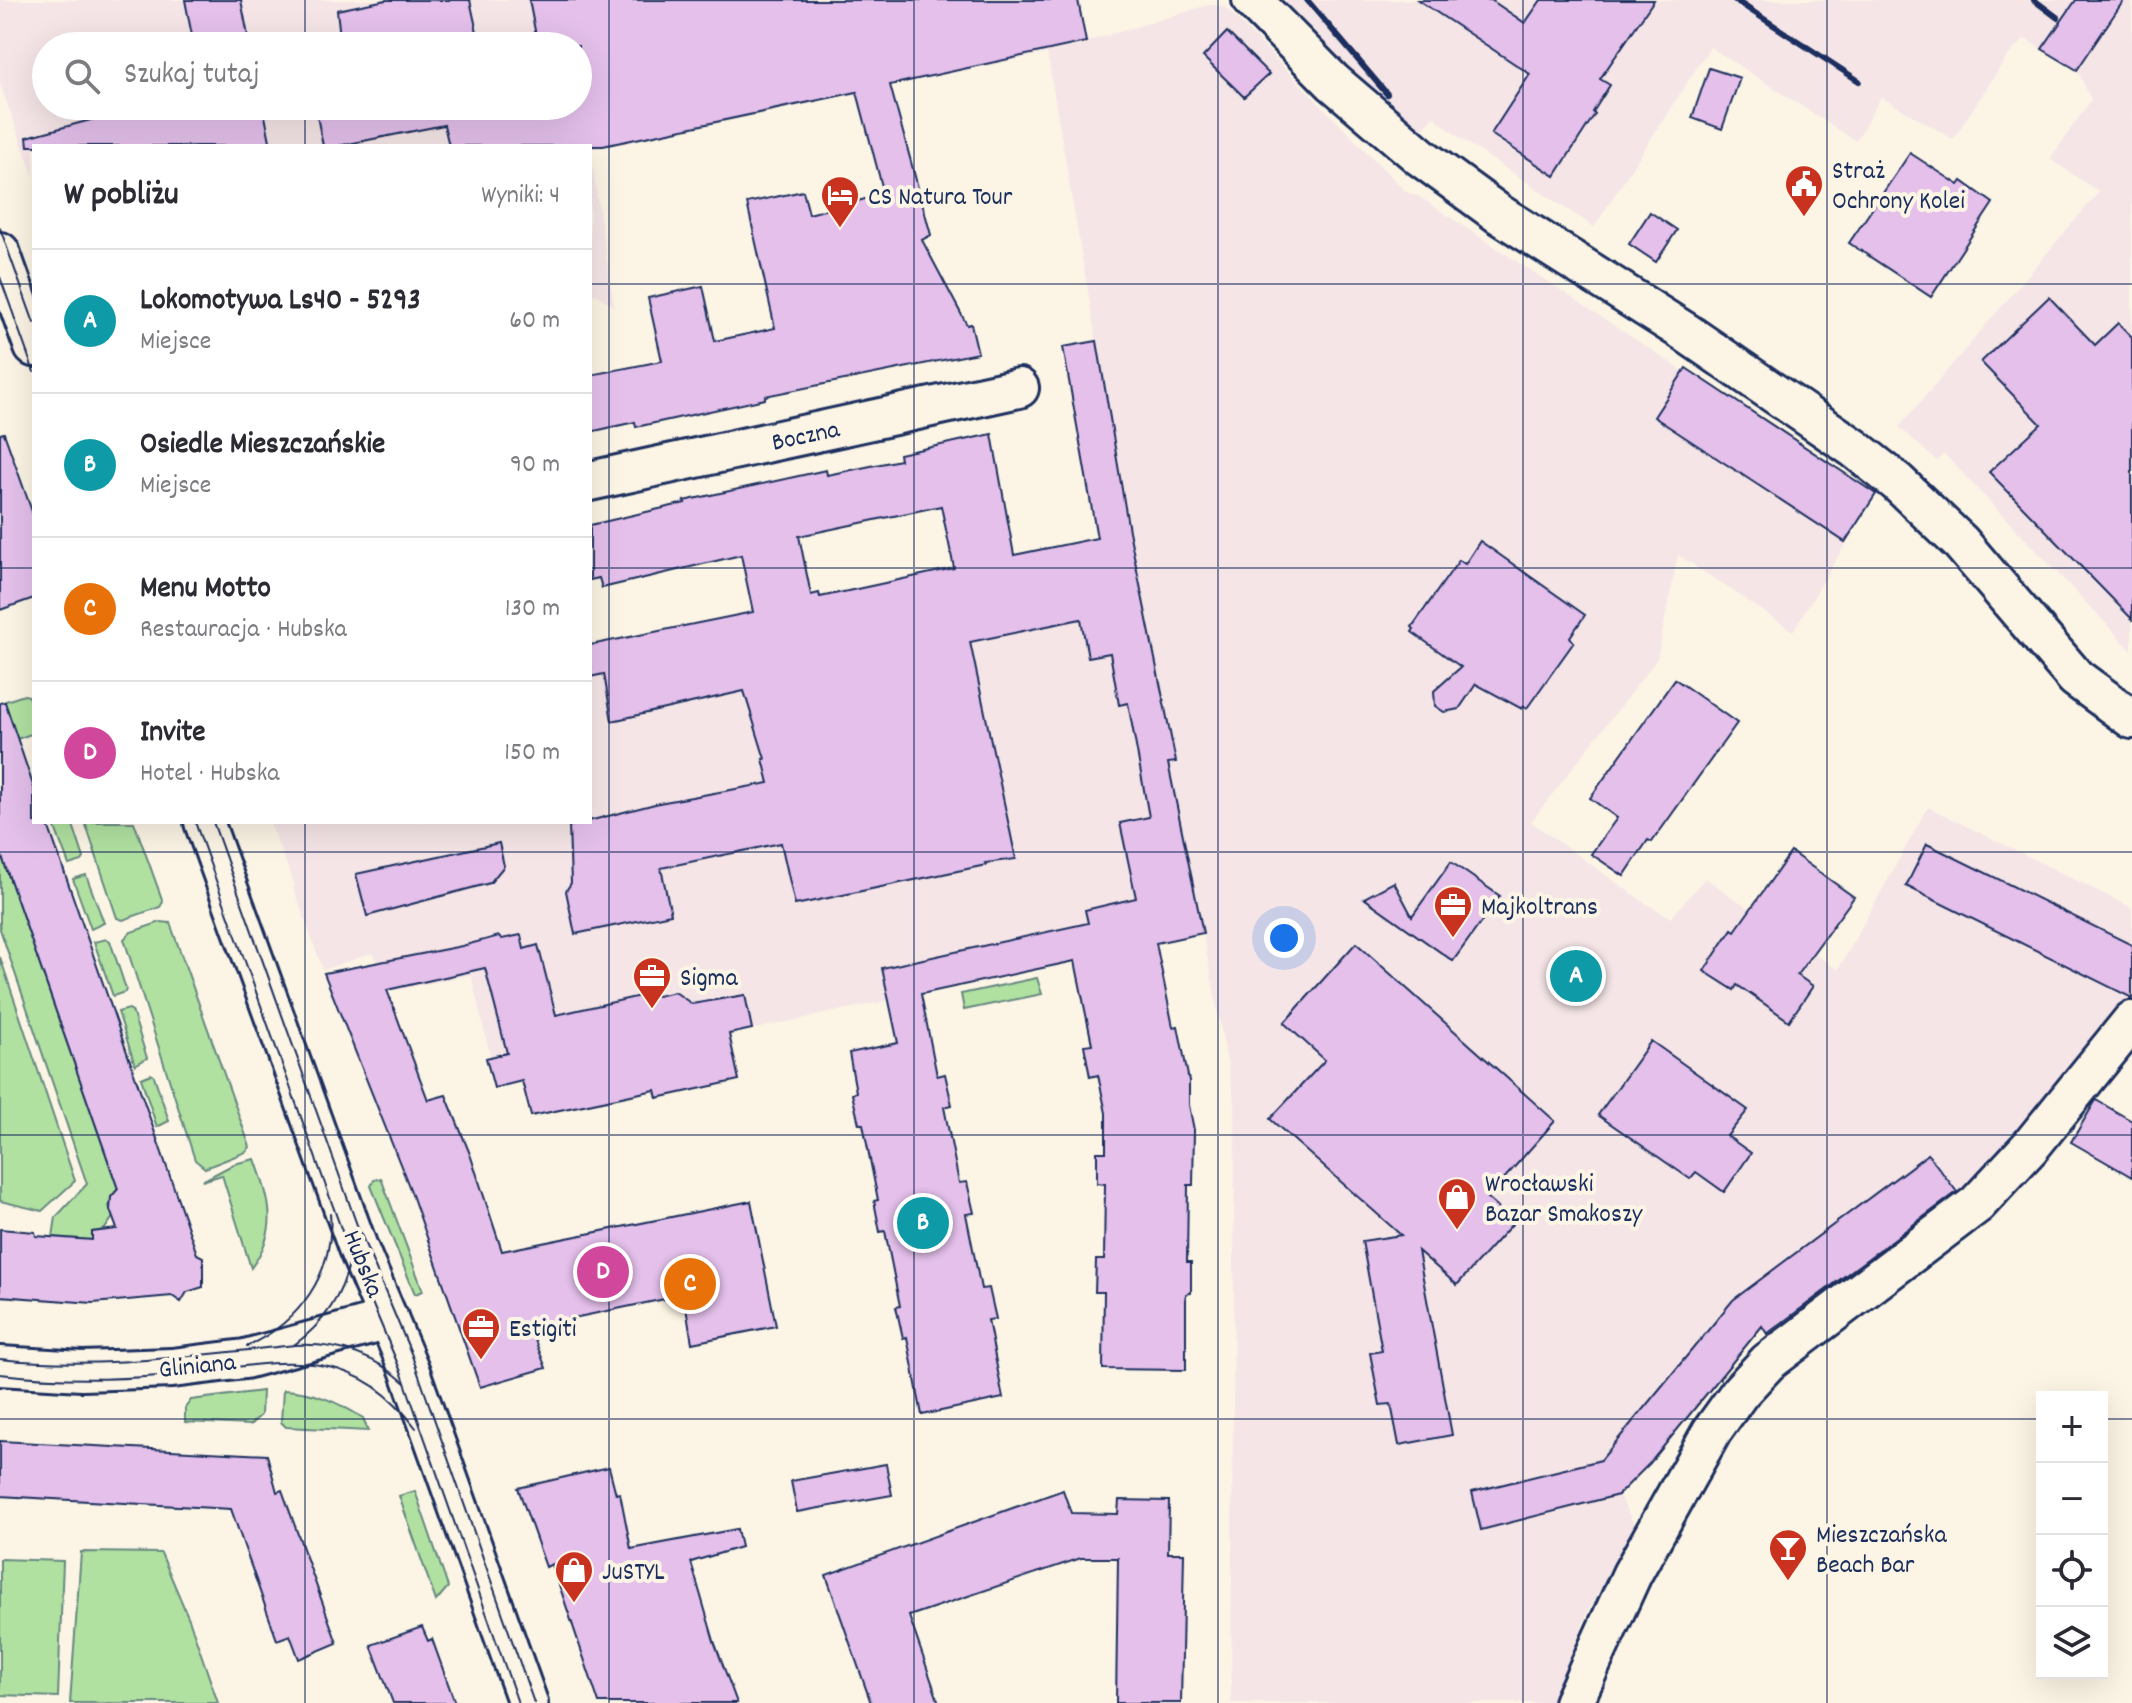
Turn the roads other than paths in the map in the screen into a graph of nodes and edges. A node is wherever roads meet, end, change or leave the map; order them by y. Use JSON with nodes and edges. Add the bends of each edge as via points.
{"nodes":[{"id":1,"x":1252,"y":0,"type":"edge"},
{"id":2,"x":0,"y":252,"type":"edge"},
{"id":3,"x":32,"y":341,"type":"edge"},
{"id":4,"x":1019,"y":388,"type":"dead end"},
{"id":5,"x":592,"y":481,"type":"edge"},
{"id":6,"x":2132,"y":719,"type":"edge"},
{"id":7,"x":205,"y":824,"type":"edge"},
{"id":8,"x":2132,"y":1021,"type":"edge"},
{"id":9,"x":389,"y":1320,"type":"junction"},
{"id":10,"x":0,"y":1366,"type":"edge"},
{"id":11,"x":528,"y":1703,"type":"edge"},
{"id":12,"x":1573,"y":1703,"type":"edge"}],
"edges":[{"from":1,"to":6,"type":"street","via":[[1333,82],[1421,157],[1511,222],[1710,349],[1897,482],[1961,543],[2076,678]]},
{"from":2,"to":3,"type":"street"},
{"from":4,"to":5,"type":"street","name":"Boczna"},
{"from":7,"to":9,"type":"street","name":"Hubska"},
{"from":8,"to":12,"type":"street","via":[[1977,1204],[1768,1362],[1740,1392],[1712,1431],[1632,1574]]},
{"from":9,"to":10,"type":"street","name":"Gliniana","via":[[245,1359],[186,1367],[82,1371]]},
{"from":9,"to":11,"type":"street","name":"Hubska"}]}
